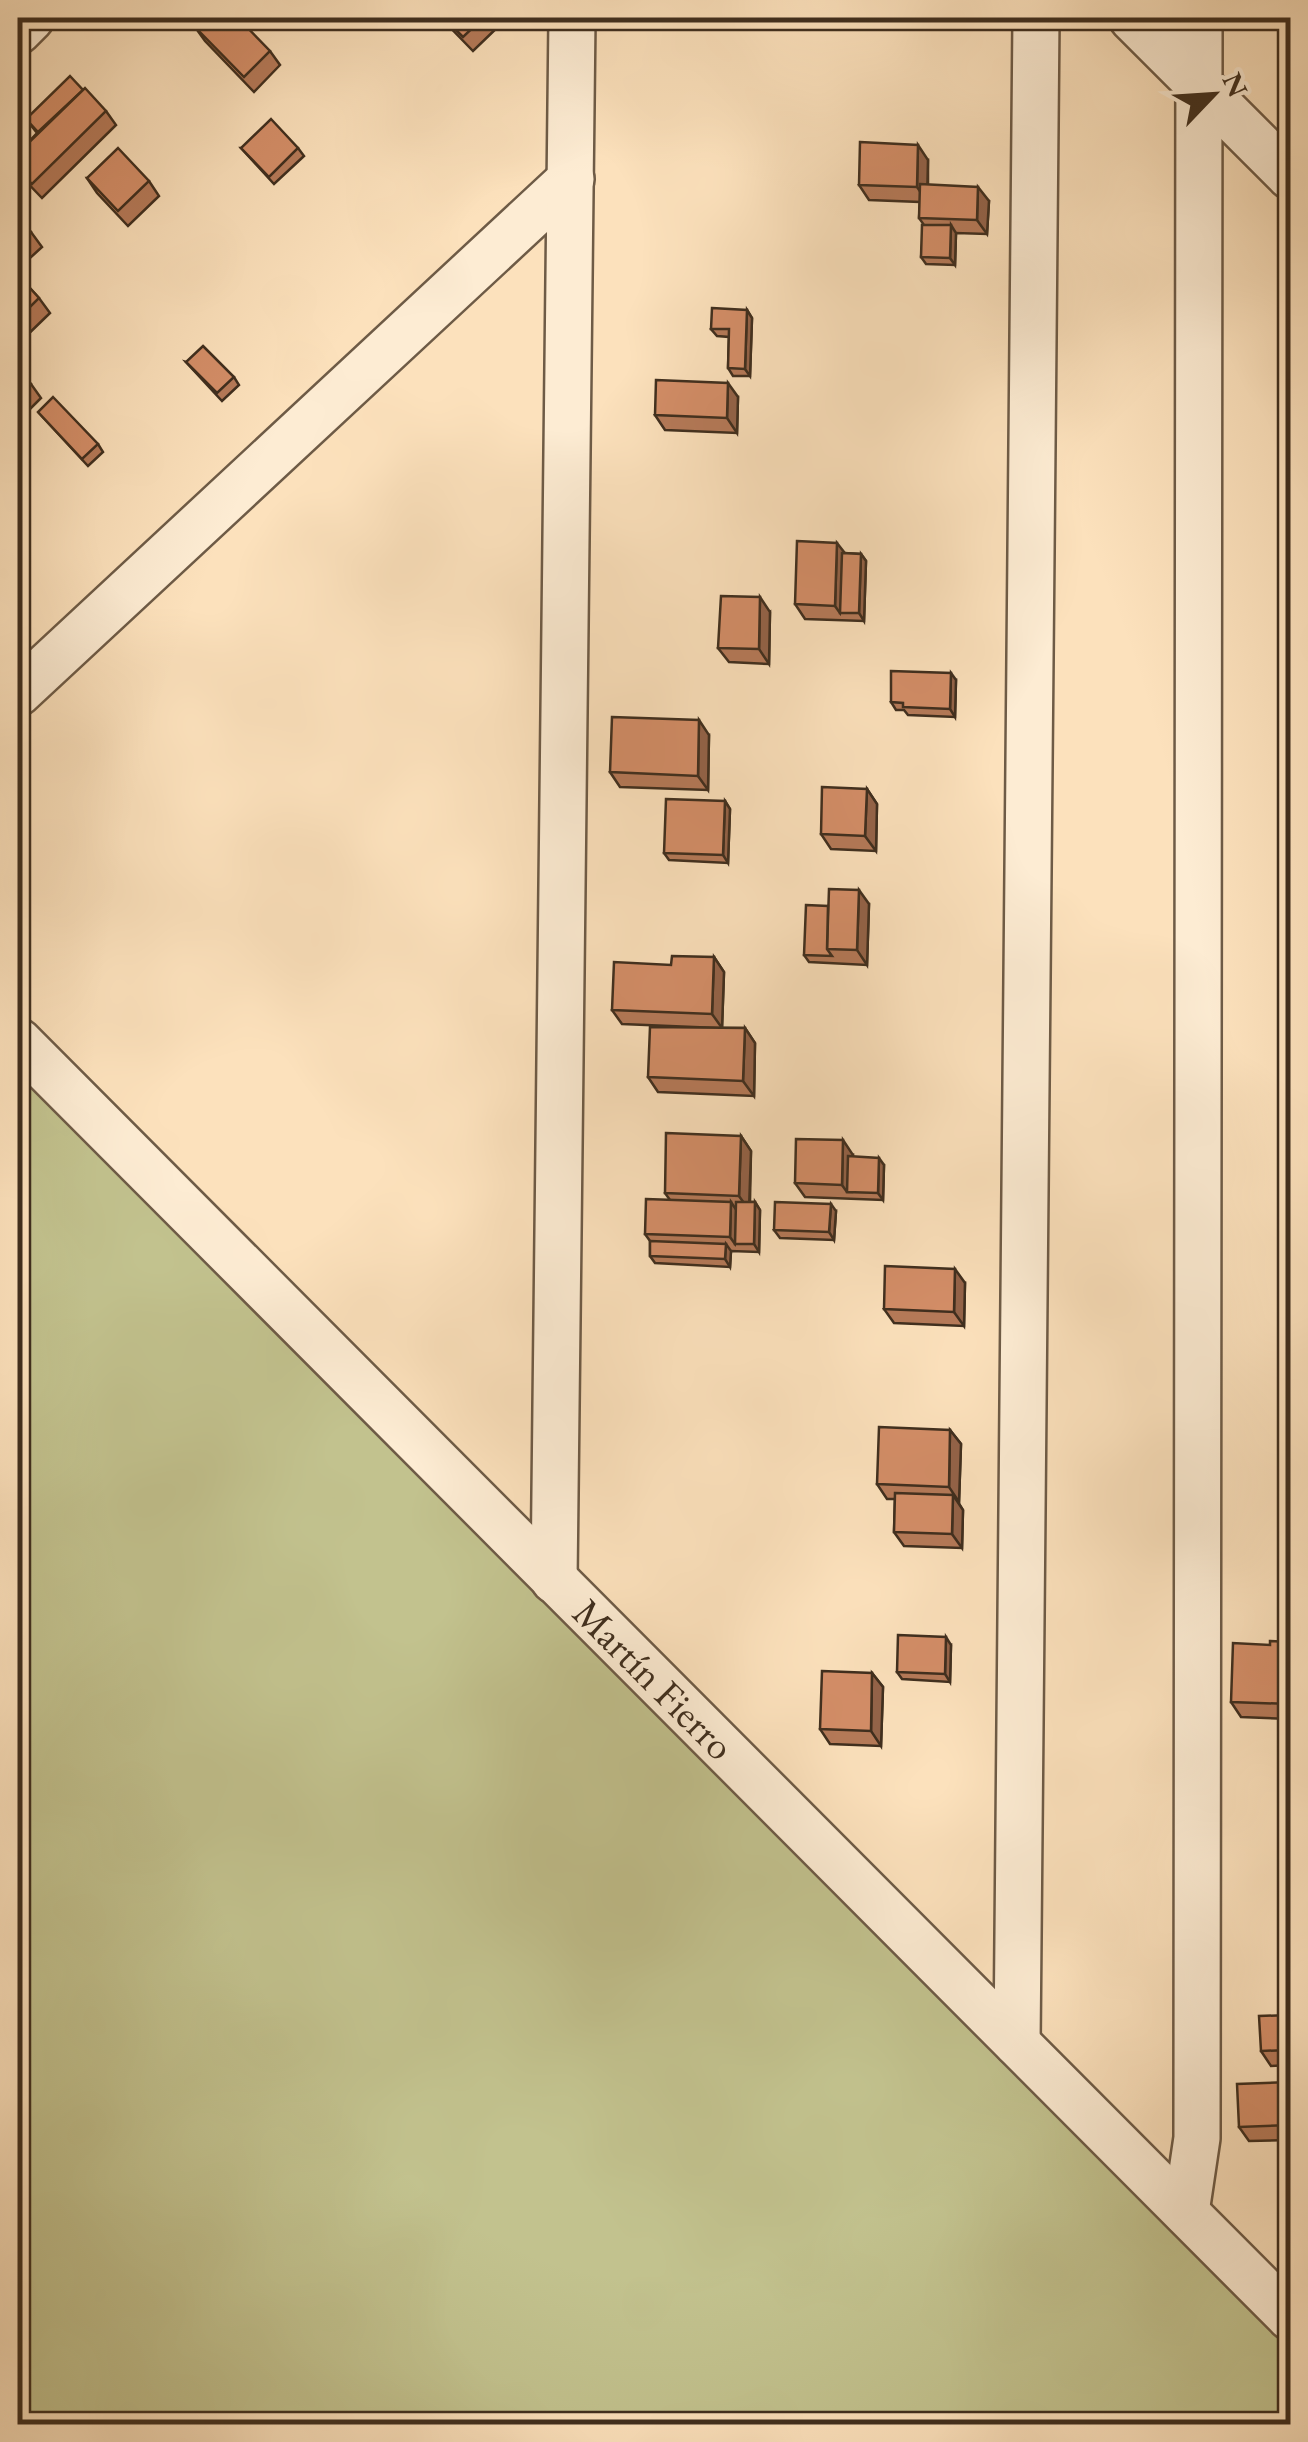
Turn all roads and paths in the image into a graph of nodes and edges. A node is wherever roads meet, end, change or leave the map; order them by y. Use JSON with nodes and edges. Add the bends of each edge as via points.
{"nodes":[{"id":1,"x":32,"y":18,"type":"edge"},
{"id":2,"x":572,"y":18,"type":"edge"},
{"id":3,"x":1036,"y":18,"type":"edge"},
{"id":4,"x":1132,"y":18,"type":"edge"},
{"id":5,"x":1199,"y":18,"type":"edge"},
{"id":6,"x":18,"y":31,"type":"edge"},
{"id":7,"x":1199,"y":85,"type":"junction"},
{"id":8,"x":1290,"y":176,"type":"edge"},
{"id":9,"x":571,"y":179,"type":"junction"},
{"id":10,"x":18,"y":693,"type":"edge"},
{"id":11,"x":18,"y":1041,"type":"edge"},
{"id":12,"x":554,"y":1580,"type":"junction"},
{"id":13,"x":1017,"y":2043,"type":"junction"},
{"id":14,"x":1186,"y":2212,"type":"junction"},
{"id":15,"x":1290,"y":2317,"type":"edge"}],
"edges":[{"from":1,"to":6,"type":"street"},
{"from":2,"to":9,"type":"street"},
{"from":3,"to":13,"type":"street"},
{"from":4,"to":7,"type":"street"},
{"from":5,"to":7,"type":"street"},
{"from":7,"to":8,"type":"street"},
{"from":7,"to":14,"type":"street","via":[[1196,2138]]},
{"from":9,"to":10,"type":"street"},
{"from":9,"to":12,"type":"street"},
{"from":11,"to":12,"type":"street","name":"Martín Fierro"},
{"from":12,"to":13,"type":"street","name":"Martín Fierro"},
{"from":13,"to":14,"type":"street","name":"Martín Fierro"},
{"from":14,"to":15,"type":"street","name":"Martín Fierro"}]}
